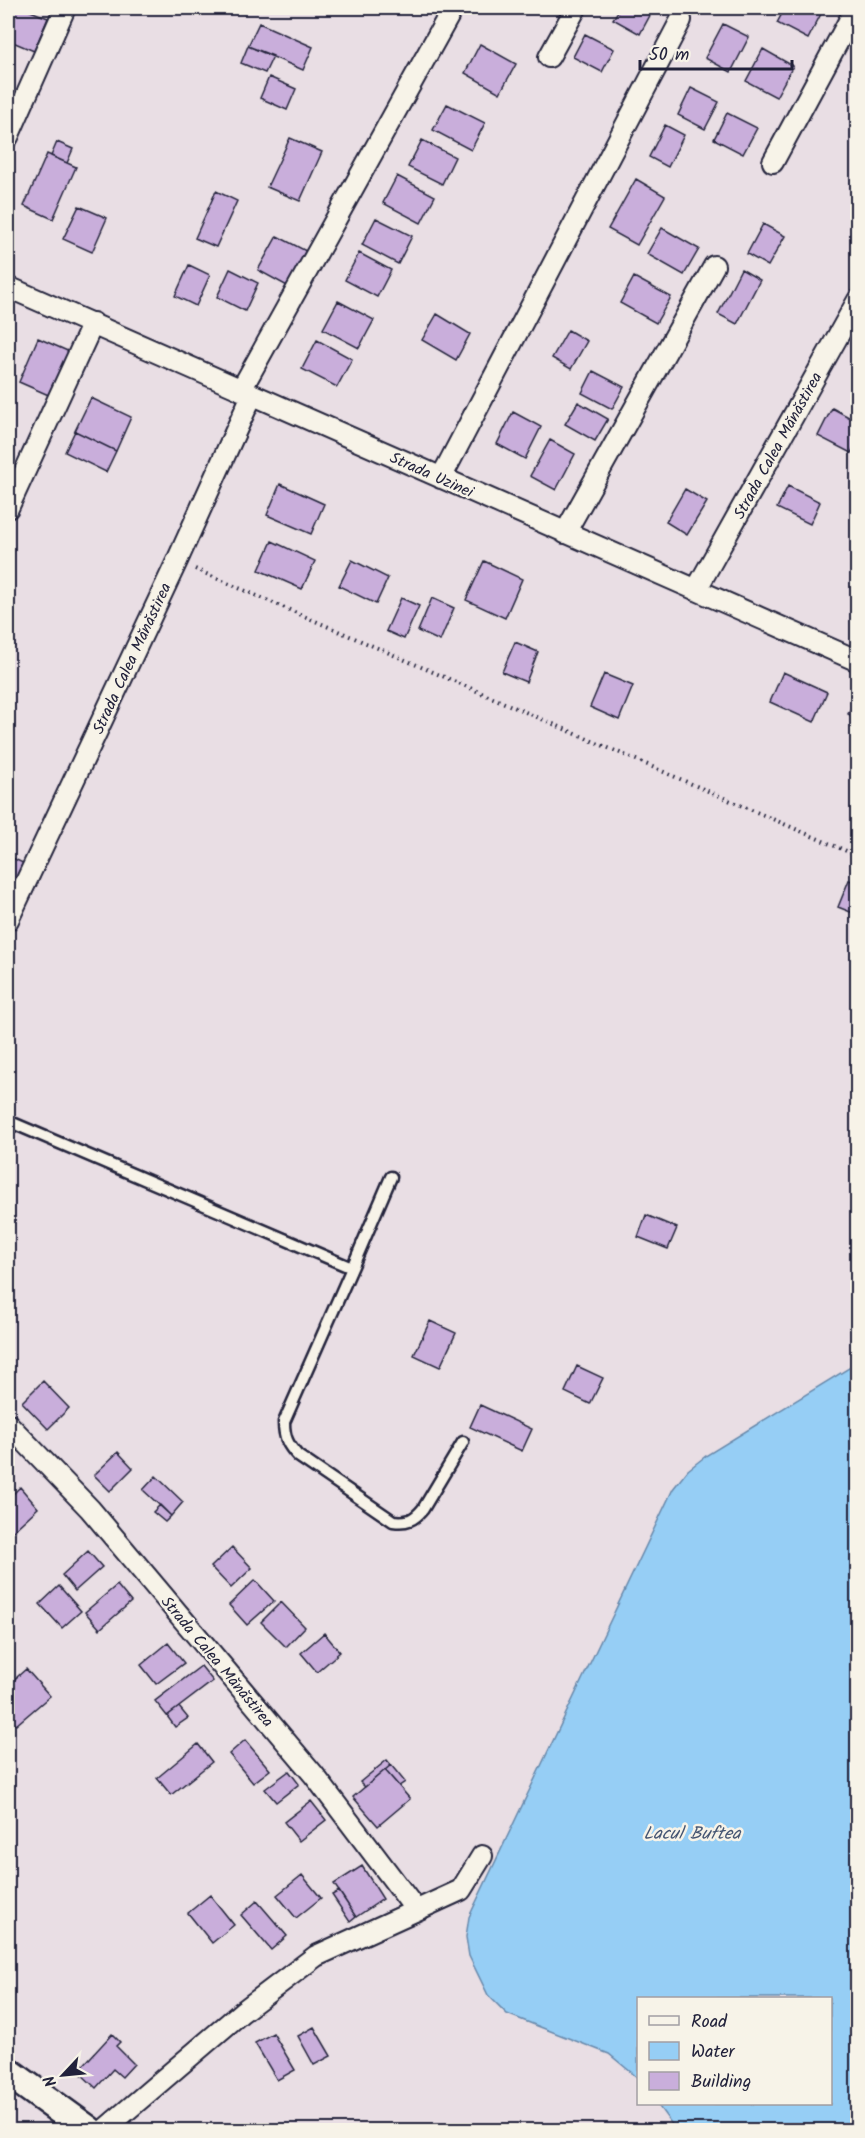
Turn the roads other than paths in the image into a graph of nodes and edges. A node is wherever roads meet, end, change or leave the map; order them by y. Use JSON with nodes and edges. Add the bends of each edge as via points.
{"nodes":[{"id":1,"x":64,"y":8,"type":"edge"},
{"id":2,"x":453,"y":8,"type":"edge"},
{"id":3,"x":576,"y":8,"type":"edge"},
{"id":4,"x":856,"y":8,"type":"edge"},
{"id":5,"x":681,"y":20,"type":"dead end"},
{"id":6,"x":549,"y":57,"type":"dead end"},
{"id":7,"x":8,"y":137,"type":"edge"},
{"id":8,"x":772,"y":162,"type":"dead end"},
{"id":9,"x":714,"y":266,"type":"dead end"},
{"id":10,"x":8,"y":287,"type":"edge"},
{"id":11,"x":858,"y":300,"type":"edge"},
{"id":12,"x":93,"y":323,"type":"junction"},
{"id":13,"x":247,"y":393,"type":"junction"},
{"id":14,"x":441,"y":478,"type":"junction"},
{"id":15,"x":8,"y":508,"type":"edge"},
{"id":16,"x":565,"y":533,"type":"junction"},
{"id":17,"x":696,"y":590,"type":"junction"},
{"id":18,"x":858,"y":661,"type":"edge"},
{"id":19,"x":8,"y":920,"type":"edge"},
{"id":20,"x":8,"y":1121,"type":"edge"},
{"id":21,"x":391,"y":1178,"type":"dead end"},
{"id":22,"x":352,"y":1268,"type":"junction"},
{"id":23,"x":8,"y":1424,"type":"edge"},
{"id":24,"x":463,"y":1442,"type":"dead end"},
{"id":25,"x":482,"y":1856,"type":"dead end"},
{"id":26,"x":416,"y":1910,"type":"junction"},
{"id":27,"x":8,"y":2072,"type":"edge"},
{"id":28,"x":88,"y":2130,"type":"edge"},
{"id":29,"x":104,"y":2130,"type":"edge"}],
"edges":[{"from":1,"to":7,"type":"street"},
{"from":2,"to":13,"type":"street","name":"Strada Calea Mănăstirea"},
{"from":3,"to":6,"type":"street"},
{"from":4,"to":8,"type":"street"},
{"from":5,"to":14,"type":"street"},
{"from":9,"to":16,"type":"street"},
{"from":10,"to":12,"type":"street","name":"Strada Uzinei"},
{"from":11,"to":17,"type":"street","name":"Strada Calea Mănăstirea"},
{"from":12,"to":13,"type":"street","name":"Strada Uzinei"},
{"from":12,"to":15,"type":"street"},
{"from":13,"to":14,"type":"street","name":"Strada Uzinei"},
{"from":13,"to":19,"type":"street","name":"Strada Calea Mănăstirea","via":[[177,561]]},
{"from":14,"to":16,"type":"street","name":"Strada Uzinei"},
{"from":16,"to":17,"type":"street","name":"Strada Uzinei"},
{"from":17,"to":18,"type":"street","name":"Strada Uzinei"},
{"from":20,"to":22,"type":"lane"},
{"from":21,"to":22,"type":"lane"},
{"from":22,"to":24,"type":"lane","via":[[284,1422],[289,1446],[393,1521],[402,1522],[417,1517]]},
{"from":23,"to":26,"type":"street","name":"Strada Calea Mănăstirea","via":[[90,1509],[291,1749]]},
{"from":25,"to":26,"type":"street","via":[[461,1890]]},
{"from":26,"to":29,"type":"street","via":[[316,1956],[242,2012]]},
{"from":27,"to":28,"type":"street"}]}
